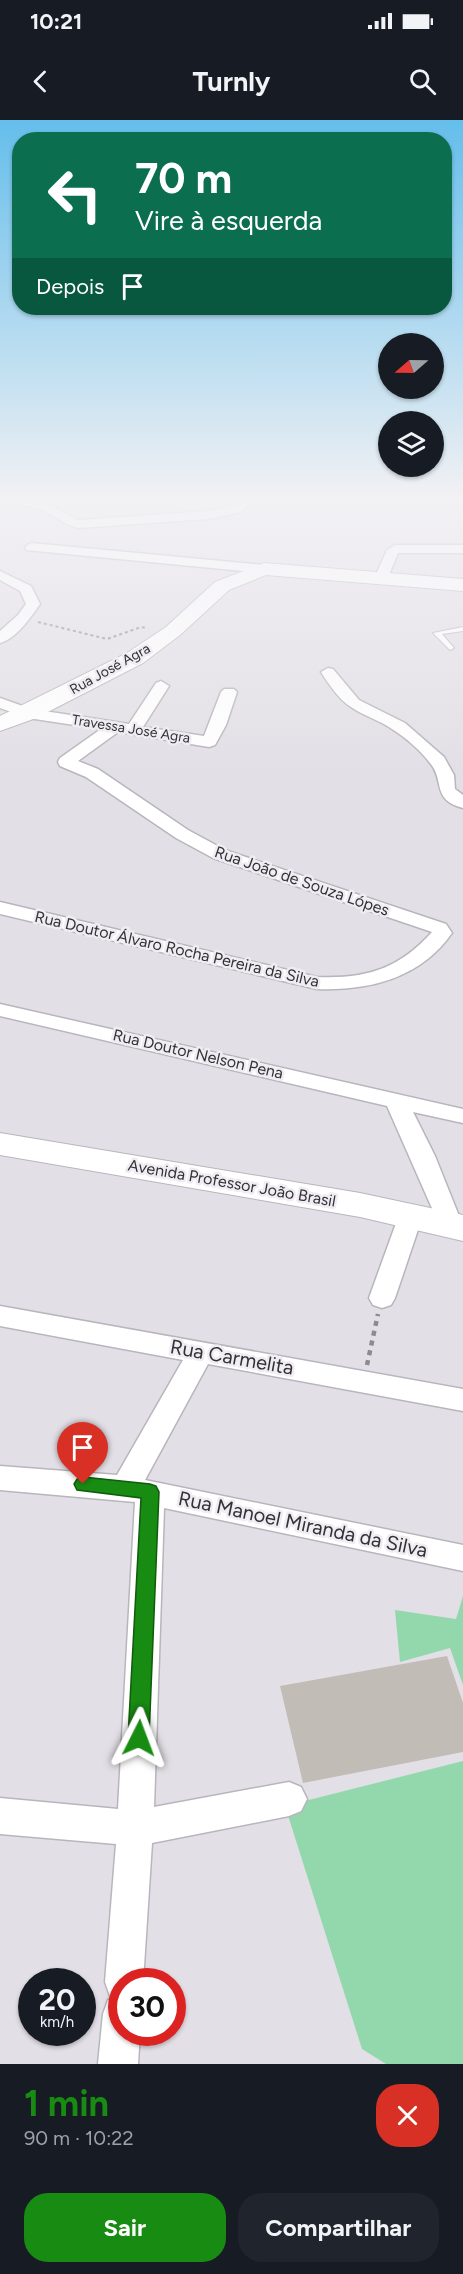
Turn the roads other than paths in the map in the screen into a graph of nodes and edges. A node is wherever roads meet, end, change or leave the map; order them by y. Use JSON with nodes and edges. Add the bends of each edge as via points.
{"nodes":[{"id":1,"x":26,"y":590,"type":"edge"},
{"id":2,"x":218,"y":590,"type":"edge"},
{"id":3,"x":463,"y":629,"type":"edge"},
{"id":4,"x":0,"y":639,"type":"edge"},
{"id":5,"x":450,"y":648,"type":"dead end"},
{"id":6,"x":328,"y":672,"type":"dead end"},
{"id":7,"x":161,"y":686,"type":"dead end"},
{"id":8,"x":229,"y":692,"type":"dead end"},
{"id":9,"x":0,"y":703,"type":"edge"},
{"id":10,"x":28,"y":713,"type":"junction"},
{"id":11,"x":0,"y":724,"type":"edge"},
{"id":12,"x":115,"y":727,"type":"junction"},
{"id":13,"x":133,"y":729,"type":"junction"},
{"id":14,"x":463,"y":803,"type":"edge"},
{"id":15,"x":0,"y":908,"type":"edge"},
{"id":16,"x":441,"y":929,"type":"joint"},
{"id":17,"x":0,"y":1011,"type":"edge"},
{"id":18,"x":396,"y":1100,"type":"junction"},
{"id":19,"x":463,"y":1116,"type":"edge"},
{"id":20,"x":0,"y":1144,"type":"edge"},
{"id":21,"x":411,"y":1215,"type":"junction"},
{"id":22,"x":457,"y":1226,"type":"edge"},
{"id":23,"x":382,"y":1298,"type":"road end"},
{"id":24,"x":0,"y":1316,"type":"edge"},
{"id":25,"x":202,"y":1351,"type":"junction"},
{"id":26,"x":463,"y":1400,"type":"edge"},
{"id":27,"x":0,"y":1478,"type":"edge"},
{"id":28,"x":138,"y":1490,"type":"junction"},
{"id":29,"x":463,"y":1558,"type":"edge"},
{"id":30,"x":289,"y":1798,"type":"dead end"},
{"id":31,"x":0,"y":1816,"type":"edge"},
{"id":32,"x":135,"y":1828,"type":"junction"},
{"id":33,"x":125,"y":1968,"type":"edge"},
{"id":34,"x":119,"y":2046,"type":"edge"},
{"id":35,"x":118,"y":2064,"type":"edge"}],
"edges":[{"from":1,"to":4,"type":"street","via":[[33,604]]},
{"from":2,"to":10,"type":"street","name":"Rua José Agra","via":[[173,631],[135,658]]},
{"from":3,"to":5,"type":"lane","via":[[437,633]]},
{"from":6,"to":14,"type":"street","via":[[354,703],[399,726],[438,761],[446,775],[447,791]]},
{"from":7,"to":13,"type":"street"},
{"from":8,"to":13,"type":"street","name":"Travessa José Agra","via":[[210,741]]},
{"from":9,"to":10,"type":"street","name":"Travessa José Agra"},
{"from":10,"to":11,"type":"street","name":"Rua José Agra"},
{"from":10,"to":12,"type":"street","name":"Travessa José Agra"},
{"from":12,"to":13,"type":"street","name":"Travessa José Agra"},
{"from":12,"to":16,"type":"street","name":"Rua João de Souza Lópes","via":[[66,762],[92,773],[182,834],[219,854]]},
{"from":15,"to":16,"type":"street","name":"Rua Doutor Álvaro Rocha Pereira da Silva","via":[[317,983],[359,982],[405,967],[442,933]]},
{"from":17,"to":18,"type":"street","name":"Rua Doutor Nelson Pena"},
{"from":18,"to":19,"type":"street","name":"Rua Doutor Nelson Pena"},
{"from":18,"to":22,"type":"street"},
{"from":20,"to":21,"type":"street","name":"Avenida Professor João Brasil"},
{"from":21,"to":22,"type":"street","name":"Avenida Professor João Brasil"},
{"from":21,"to":23,"type":"street"},
{"from":24,"to":25,"type":"street","name":"Rua Carmelita"},
{"from":25,"to":26,"type":"street","name":"Rua Carmelita"},
{"from":25,"to":28,"type":"street"},
{"from":27,"to":28,"type":"street","name":"Rua Manoel Miranda da Silva"},
{"from":28,"to":29,"type":"street","name":"Rua Manoel Miranda da Silva"},
{"from":28,"to":32,"type":"street"},
{"from":30,"to":32,"type":"street"},
{"from":31,"to":32,"type":"street"},
{"from":32,"to":33,"type":"street"},
{"from":34,"to":35,"type":"street"}]}
